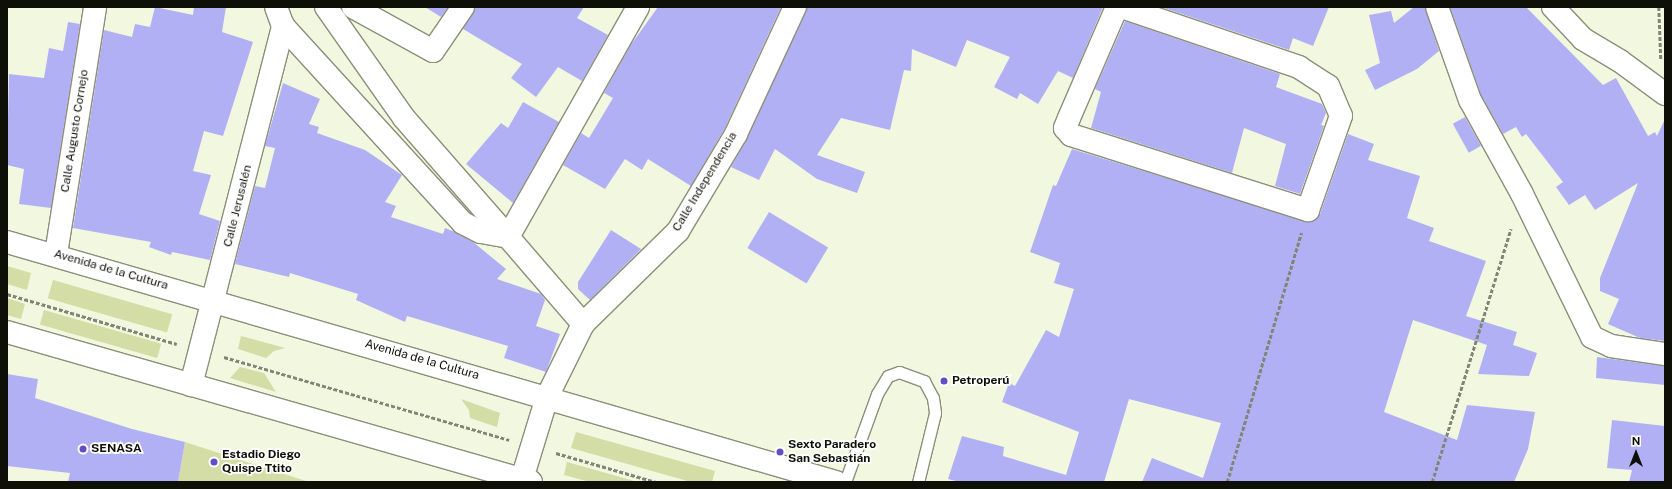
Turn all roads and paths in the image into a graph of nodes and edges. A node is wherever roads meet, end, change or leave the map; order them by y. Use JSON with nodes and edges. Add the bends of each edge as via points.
{"nodes":[{"id":1,"x":95,"y":7,"type":"edge"},
{"id":2,"x":326,"y":7,"type":"edge"},
{"id":3,"x":353,"y":7,"type":"edge"},
{"id":4,"x":463,"y":7,"type":"edge"},
{"id":5,"x":638,"y":7,"type":"edge"},
{"id":6,"x":795,"y":7,"type":"edge"},
{"id":7,"x":1117,"y":7,"type":"edge"},
{"id":8,"x":1122,"y":7,"type":"edge"},
{"id":9,"x":1438,"y":7,"type":"edge"},
{"id":10,"x":1553,"y":7,"type":"edge"},
{"id":11,"x":1659,"y":7,"type":"edge"},
{"id":12,"x":279,"y":17,"type":"edge"},
{"id":13,"x":1665,"y":94,"type":"edge"},
{"id":14,"x":1522,"y":194,"type":"junction"},
{"id":15,"x":1308,"y":210,"type":"junction"},
{"id":16,"x":508,"y":236,"type":"junction"},
{"id":17,"x":7,"y":242,"type":"edge"},
{"id":18,"x":56,"y":254,"type":"junction"},
{"id":19,"x":7,"y":294,"type":"edge"},
{"id":20,"x":214,"y":300,"type":"junction"},
{"id":21,"x":583,"y":324,"type":"junction"},
{"id":22,"x":7,"y":332,"type":"edge"},
{"id":23,"x":200,"y":350,"type":"junction"},
{"id":24,"x":1665,"y":354,"type":"edge"},
{"id":25,"x":191,"y":385,"type":"junction"},
{"id":26,"x":548,"y":397,"type":"junction"},
{"id":27,"x":532,"y":446,"type":"junction"},
{"id":28,"x":526,"y":481,"type":"edge"},
{"id":29,"x":656,"y":482,"type":"edge"},
{"id":30,"x":836,"y":482,"type":"edge"},
{"id":31,"x":845,"y":482,"type":"edge"},
{"id":32,"x":918,"y":482,"type":"edge"},
{"id":33,"x":1227,"y":482,"type":"edge"},
{"id":34,"x":1432,"y":482,"type":"edge"}],
"edges":[{"from":1,"to":18,"type":"main road","name":"Calle Augusto Cornejo"},
{"from":2,"to":16,"type":"main road","via":[[404,118]]},
{"from":3,"to":4,"type":"main road","via":[[433,52]]},
{"from":5,"to":16,"type":"main road"},
{"from":6,"to":21,"type":"main road","name":"Calle Independencia","via":[[736,134],[678,231]]},
{"from":7,"to":15,"type":"main road","via":[[1067,123],[1066,128],[1071,135]]},
{"from":8,"to":15,"type":"main road","via":[[1299,67],[1328,86],[1341,116]]},
{"from":9,"to":14,"type":"main road","via":[[1470,100]]},
{"from":10,"to":13,"type":"main road","via":[[1583,39],[1620,61]]},
{"from":11,"to":13,"type":"path"},
{"from":12,"to":16,"type":"main road","via":[[463,223],[481,232]]},
{"from":12,"to":20,"type":"main road","name":"Calle Jerusalén"},
{"from":14,"to":24,"type":"main road","via":[[1592,337],[1611,346]]},
{"from":14,"to":34,"type":"path"},
{"from":15,"to":33,"type":"path"},
{"from":16,"to":21,"type":"main road"},
{"from":17,"to":18,"type":"main road","name":"Avenida de la Cultura"},
{"from":18,"to":20,"type":"main road","name":"Avenida de la Cultura"},
{"from":19,"to":23,"type":"path"},
{"from":20,"to":23,"type":"main road","name":"Calle Jerusalén"},
{"from":20,"to":26,"type":"main road","name":"Avenida de la Cultura"},
{"from":21,"to":26,"type":"main road","name":"Calle Independencia"},
{"from":22,"to":25,"type":"main road"},
{"from":23,"to":25,"type":"main road","name":"Calle Jerusalén"},
{"from":23,"to":27,"type":"path"},
{"from":25,"to":28,"type":"main road"},
{"from":26,"to":27,"type":"main road","name":"Calle Independencia"},
{"from":26,"to":30,"type":"main road","name":"Avenida de la Cultura"},
{"from":27,"to":28,"type":"main road","name":"Calle Independencia"},
{"from":27,"to":29,"type":"path"},
{"from":31,"to":32,"type":"lane","via":[[877,394],[888,376],[899,372],[924,381],[933,398],[935,413]]}]}
